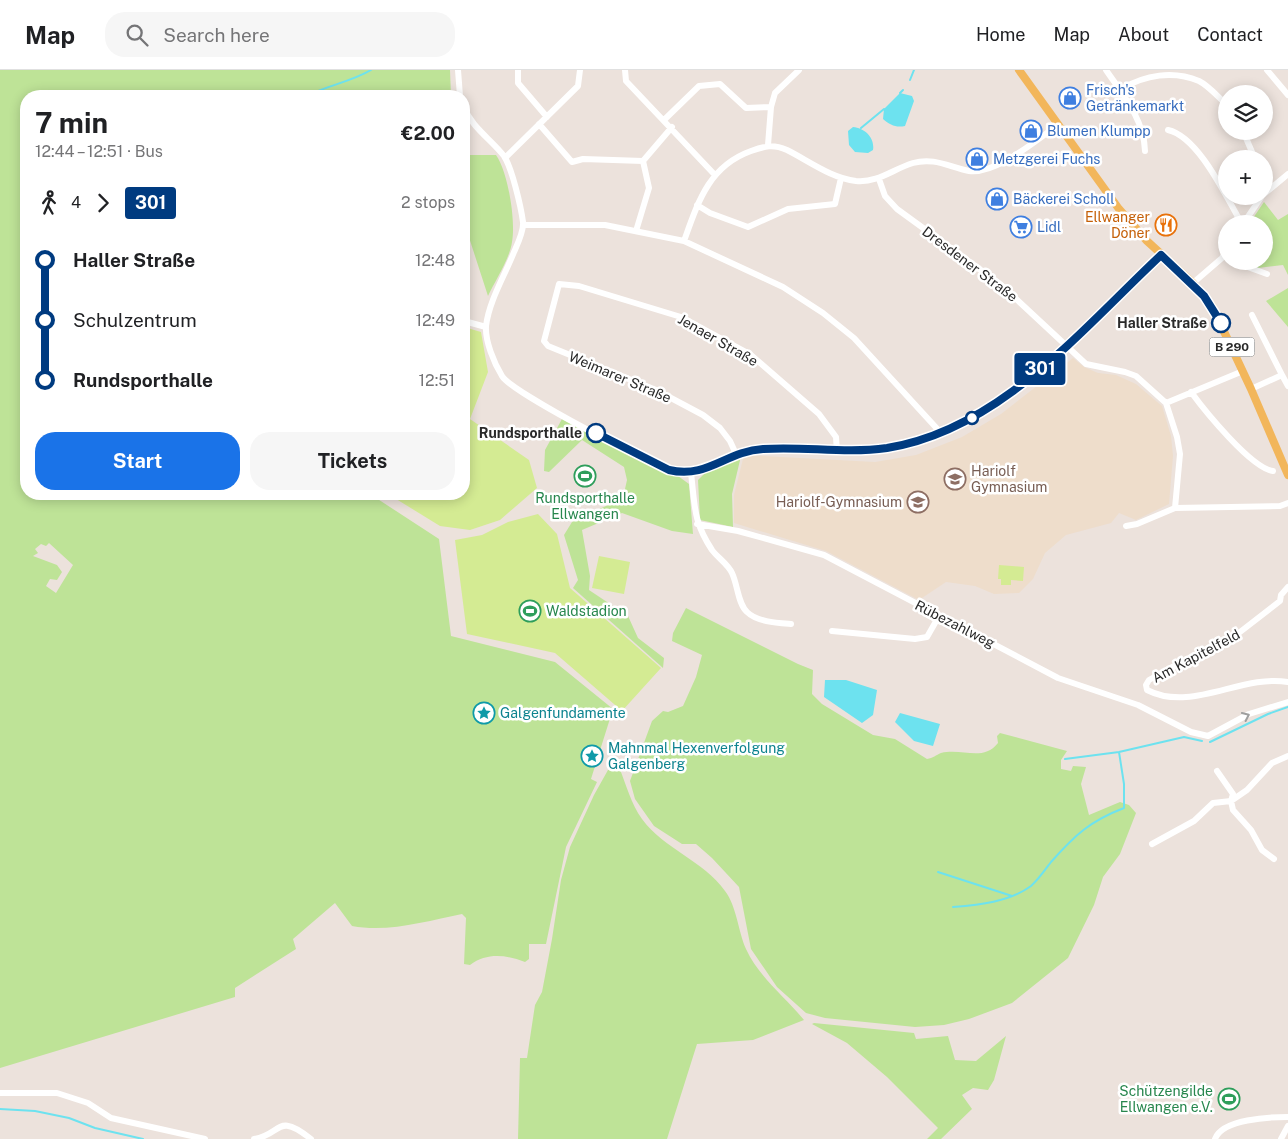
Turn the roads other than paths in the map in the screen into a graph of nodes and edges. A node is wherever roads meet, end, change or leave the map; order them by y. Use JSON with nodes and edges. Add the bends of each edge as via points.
{"nodes":[{"id":1,"x":458,"y":70,"type":"edge"},
{"id":2,"x":518,"y":70,"type":"edge"},
{"id":3,"x":580,"y":70,"type":"edge"},
{"id":4,"x":625,"y":70,"type":"edge"},
{"id":5,"x":800,"y":70,"type":"edge"},
{"id":6,"x":1106,"y":70,"type":"edge"},
{"id":7,"x":1267,"y":70,"type":"edge"},
{"id":8,"x":1022,"y":71,"type":"edge"},
{"id":9,"x":1121,"y":89,"type":"junction"},
{"id":10,"x":460,"y":90,"type":"edge"},
{"id":11,"x":1288,"y":95,"type":"edge"},
{"id":12,"x":1218,"y":97,"type":"edge"},
{"id":13,"x":771,"y":107,"type":"junction"},
{"id":14,"x":470,"y":117,"type":"edge"},
{"id":15,"x":546,"y":117,"type":"junction"},
{"id":16,"x":664,"y":120,"type":"junction"},
{"id":17,"x":539,"y":124,"type":"junction"},
{"id":18,"x":1058,"y":125,"type":"junction"},
{"id":19,"x":672,"y":127,"type":"junction"},
{"id":20,"x":1168,"y":130,"type":"dead end"},
{"id":21,"x":768,"y":144,"type":"junction"},
{"id":22,"x":1145,"y":151,"type":"dead end"},
{"id":23,"x":505,"y":158,"type":"junction"},
{"id":24,"x":643,"y":161,"type":"junction"},
{"id":25,"x":714,"y":174,"type":"junction"},
{"id":26,"x":1288,"y":174,"type":"edge"},
{"id":27,"x":841,"y":178,"type":"junction"},
{"id":28,"x":879,"y":179,"type":"junction"},
{"id":29,"x":1273,"y":186,"type":"edge"},
{"id":30,"x":697,"y":205,"type":"junction"},
{"id":31,"x":1237,"y":215,"type":"edge"},
{"id":32,"x":524,"y":225,"type":"junction"},
{"id":33,"x":636,"y":231,"type":"junction"},
{"id":34,"x":684,"y":241,"type":"junction"},
{"id":35,"x":1161,"y":255,"type":"junction"},
{"id":36,"x":1218,"y":264,"type":"edge"},
{"id":37,"x":1256,"y":270,"type":"edge"},
{"id":38,"x":1267,"y":274,"type":"dead end"},
{"id":39,"x":1192,"y":283,"type":"junction"},
{"id":40,"x":559,"y":284,"type":"joint"},
{"id":41,"x":1252,"y":315,"type":"dead end"},
{"id":42,"x":470,"y":323,"type":"edge"},
{"id":43,"x":486,"y":327,"type":"junction"},
{"id":44,"x":1067,"y":346,"type":"junction"},
{"id":45,"x":1243,"y":372,"type":"junction"},
{"id":46,"x":1282,"y":375,"type":"junction"},
{"id":47,"x":1288,"y":386,"type":"edge"},
{"id":48,"x":1252,"y":389,"type":"junction"},
{"id":49,"x":1190,"y":392,"type":"junction"},
{"id":50,"x":1166,"y":403,"type":"junction"},
{"id":51,"x":941,"y":433,"type":"junction"},
{"id":52,"x":837,"y":452,"type":"junction"},
{"id":53,"x":736,"y":454,"type":"junction"},
{"id":54,"x":1273,"y":471,"type":"dead end"},
{"id":55,"x":692,"y":473,"type":"junction"},
{"id":56,"x":1288,"y":474,"type":"edge"},
{"id":57,"x":1288,"y":503,"type":"edge"},
{"id":58,"x":1174,"y":508,"type":"junction"},
{"id":59,"x":697,"y":524,"type":"junction"},
{"id":60,"x":1126,"y":526,"type":"dead end"},
{"id":61,"x":1288,"y":587,"type":"edge"},
{"id":62,"x":939,"y":616,"type":"junction"},
{"id":63,"x":791,"y":624,"type":"dead end"},
{"id":64,"x":832,"y":631,"type":"dead end"},
{"id":65,"x":1288,"y":682,"type":"edge"},
{"id":66,"x":1288,"y":702,"type":"edge"},
{"id":67,"x":1288,"y":756,"type":"edge"},
{"id":68,"x":1217,"y":771,"type":"dead end"},
{"id":69,"x":1231,"y":800,"type":"junction"},
{"id":70,"x":1152,"y":844,"type":"dead end"},
{"id":71,"x":1274,"y":859,"type":"dead end"},
{"id":72,"x":0,"y":1093,"type":"edge"},
{"id":73,"x":1288,"y":1117,"type":"edge"},
{"id":74,"x":1288,"y":1126,"type":"edge"},
{"id":75,"x":205,"y":1139,"type":"edge"},
{"id":76,"x":254,"y":1139,"type":"edge"},
{"id":77,"x":311,"y":1139,"type":"edge"},
{"id":78,"x":1215,"y":1139,"type":"edge"},
{"id":79,"x":1282,"y":1139,"type":"edge"}],
"edges":[{"from":1,"to":10,"type":"street"},
{"from":2,"to":15,"type":"street","via":[[518,83]]},
{"from":3,"to":15,"type":"street","via":[[578,86]]},
{"from":4,"to":16,"type":"street","via":[[626,81]]},
{"from":5,"to":13,"type":"street","via":[[775,93]]},
{"from":6,"to":9,"type":"street"},
{"from":7,"to":11,"type":"street"},
{"from":8,"to":18,"type":"main road","number":"B 290"},
{"from":9,"to":12,"type":"street","via":[[1153,75],[1173,74],[1200,81]]},
{"from":9,"to":22,"type":"street","via":[[1142,131]]},
{"from":13,"to":16,"type":"street","via":[[746,108],[720,84],[699,86]]},
{"from":13,"to":21,"type":"street"},
{"from":14,"to":23,"type":"street"},
{"from":15,"to":17,"type":"street"},
{"from":16,"to":19,"type":"street"},
{"from":17,"to":23,"type":"street"},
{"from":17,"to":24,"type":"street","via":[[572,162],[583,159]]},
{"from":18,"to":28,"type":"street","via":[[999,165],[984,170],[926,161],[913,163]]},
{"from":18,"to":35,"type":"main road","number":"B 290","via":[[1102,188]]},
{"from":19,"to":24,"type":"street"},
{"from":19,"to":25,"type":"street"},
{"from":20,"to":31,"type":"street","via":[[1178,132],[1203,158]]},
{"from":21,"to":25,"type":"street","via":[[736,156]]},
{"from":21,"to":27,"type":"street","via":[[785,149]]},
{"from":23,"to":32,"type":"street"},
{"from":24,"to":33,"type":"street","via":[[649,188]]},
{"from":25,"to":30,"type":"street"},
{"from":26,"to":29,"type":"street"},
{"from":27,"to":28,"type":"street","via":[[858,181]]},
{"from":27,"to":30,"type":"street","via":[[834,204],[788,209],[748,227]]},
{"from":28,"to":44,"type":"street","name":"Dresdener Straße","via":[[885,196],[897,209],[1000,284]]},
{"from":30,"to":34,"type":"street"},
{"from":32,"to":33,"type":"street","via":[[605,225]]},
{"from":32,"to":43,"type":"street"},
{"from":33,"to":34,"type":"street"},
{"from":34,"to":51,"type":"street","via":[[783,287],[823,313],[854,338]]},
{"from":35,"to":39,"type":"main road","number":"B 290"},
{"from":35,"to":44,"type":"street"},
{"from":36,"to":39,"type":"street"},
{"from":37,"to":38,"type":"street"},
{"from":39,"to":45,"type":"main road","number":"B 290","via":[[1218,317]]},
{"from":40,"to":52,"type":"street","name":"Jenaer Straße","via":[[579,286],[681,317],[751,355],[819,414],[836,437]]},
{"from":40,"to":53,"type":"street","name":"Weimarer Straße","via":[[544,341],[548,346],[656,390],[703,415],[720,428]]},
{"from":41,"to":46,"type":"street"},
{"from":42,"to":43,"type":"street"},
{"from":43,"to":55,"type":"street","via":[[504,380],[542,407],[669,470]]},
{"from":44,"to":50,"type":"street","name":"Dresdener Straße","via":[[1086,364],[1136,376]]},
{"from":44,"to":51,"type":"street","via":[[977,416]]},
{"from":45,"to":48,"type":"main road","number":"B 290"},
{"from":45,"to":49,"type":"street"},
{"from":46,"to":47,"type":"street"},
{"from":46,"to":48,"type":"street"},
{"from":48,"to":56,"type":"main road","number":"B 290"},
{"from":49,"to":50,"type":"street"},
{"from":49,"to":54,"type":"street","via":[[1244,452],[1265,469]]},
{"from":50,"to":58,"type":"street","via":[[1180,454]]},
{"from":51,"to":52,"type":"street","via":[[888,448]]},
{"from":52,"to":53,"type":"street","via":[[788,448]]},
{"from":53,"to":55,"type":"street"},
{"from":55,"to":59,"type":"street"},
{"from":57,"to":58,"type":"street","via":[[1280,506]]},
{"from":58,"to":60,"type":"street"},
{"from":59,"to":62,"type":"street","name":"Rübezahlweg","via":[[738,531],[824,555]]},
{"from":59,"to":63,"type":"street","via":[[715,554],[731,571],[740,593],[740,604],[748,614],[770,622]]},
{"from":61,"to":65,"type":"street","name":"Am Kapitelfeld","via":[[1280,600],[1239,633],[1146,684],[1148,690],[1174,697],[1197,696],[1253,682]]},
{"from":62,"to":64,"type":"street","via":[[927,637],[915,639]]},
{"from":62,"to":66,"type":"street","name":"Rübezahlweg","one_way":true,"via":[[1058,678],[1138,705],[1191,732],[1208,736],[1249,714]]},
{"from":67,"to":69,"type":"street","via":[[1272,763],[1247,790]]},
{"from":68,"to":69,"type":"street","via":[[1233,794]]},
{"from":69,"to":70,"type":"street","via":[[1214,804],[1194,821]]},
{"from":69,"to":71,"type":"street","via":[[1233,810],[1251,830],[1262,850]]},
{"from":72,"to":75,"type":"street","via":[[57,1093],[88,1103],[112,1118]]},
{"from":73,"to":78,"type":"street","via":[[1237,1123],[1225,1128]]},
{"from":74,"to":79,"type":"street"},
{"from":76,"to":77,"type":"street","via":[[261,1138],[277,1126],[288,1125]]}]}
